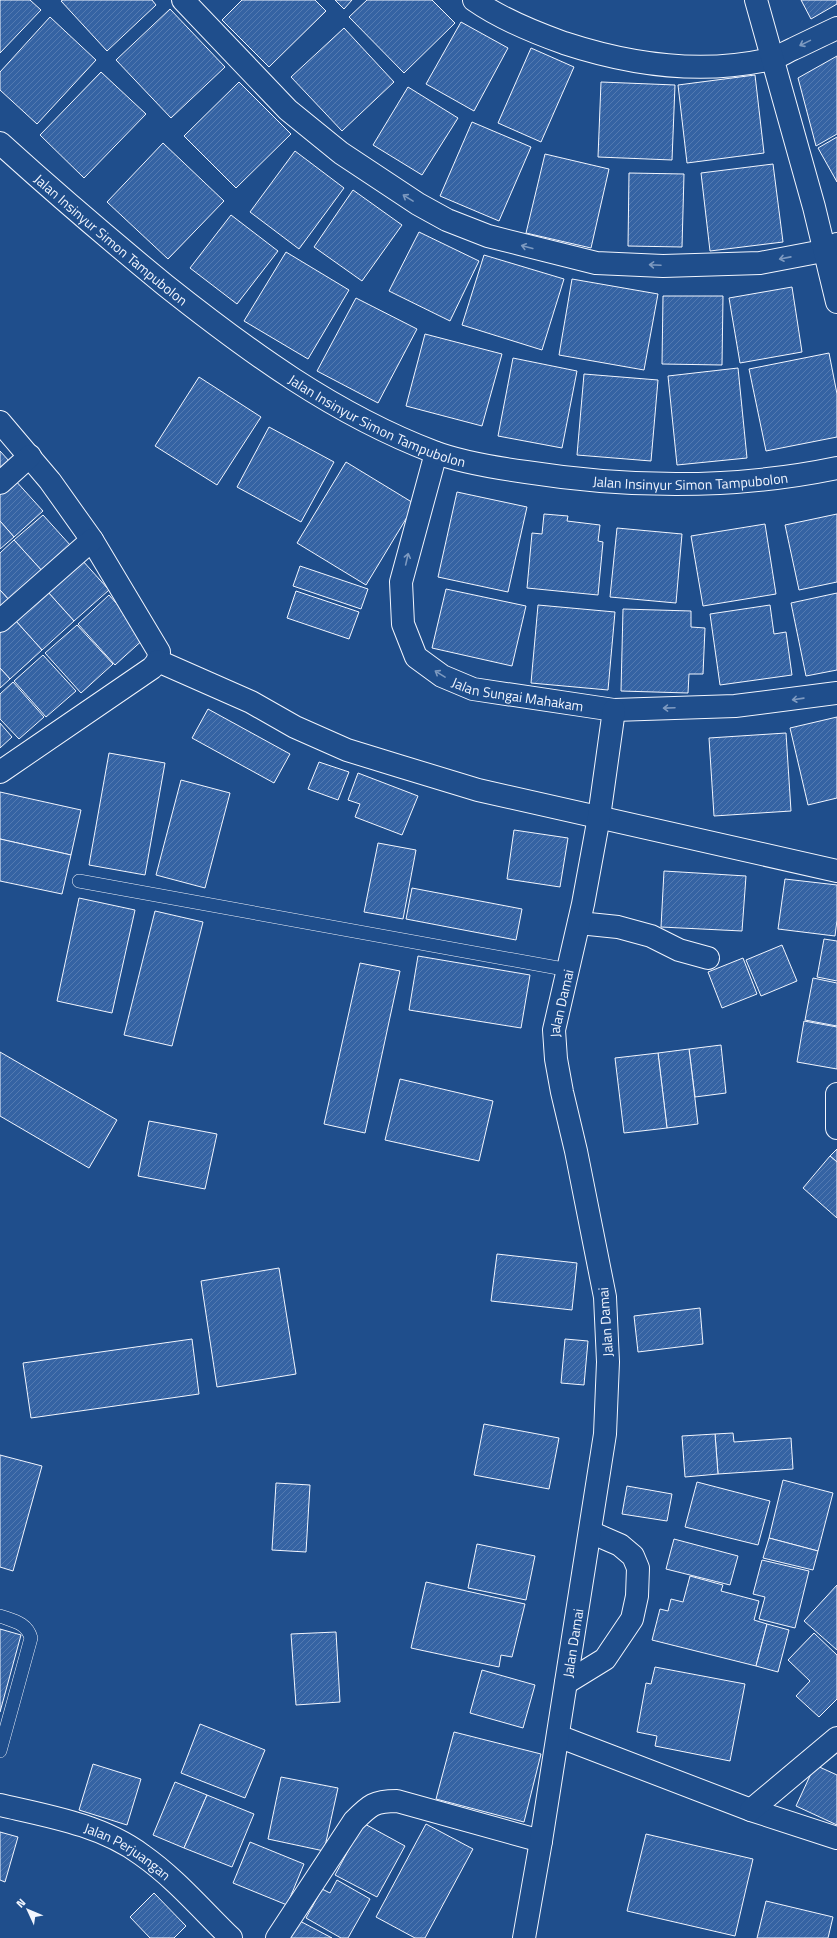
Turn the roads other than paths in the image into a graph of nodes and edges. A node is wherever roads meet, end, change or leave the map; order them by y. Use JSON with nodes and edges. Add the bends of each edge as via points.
{"nodes":[{"id":1,"x":182,"y":0,"type":"edge"},
{"id":2,"x":474,"y":0,"type":"edge"},
{"id":3,"x":756,"y":0,"type":"edge"},
{"id":4,"x":837,"y":28,"type":"edge"},
{"id":5,"x":773,"y":59,"type":"junction"},
{"id":6,"x":0,"y":143,"type":"edge"},
{"id":7,"x":830,"y":248,"type":"edge"},
{"id":8,"x":837,"y":302,"type":"edge"},
{"id":9,"x":0,"y":422,"type":"edge"},
{"id":10,"x":436,"y":453,"type":"junction"},
{"id":11,"x":30,"y":456,"type":"junction"},
{"id":12,"x":837,"y":468,"type":"edge"},
{"id":13,"x":0,"y":483,"type":"edge"},
{"id":14,"x":92,"y":540,"type":"junction"},
{"id":15,"x":0,"y":621,"type":"edge"},
{"id":16,"x":158,"y":661,"type":"junction"},
{"id":17,"x":837,"y":693,"type":"edge"},
{"id":18,"x":614,"y":710,"type":"junction"},
{"id":19,"x":0,"y":772,"type":"edge"},
{"id":20,"x":599,"y":817,"type":"junction"},
{"id":21,"x":837,"y":871,"type":"edge"},
{"id":22,"x":79,"y":881,"type":"dead end"},
{"id":23,"x":579,"y":923,"type":"junction"},
{"id":24,"x":708,"y":958,"type":"dead end"},
{"id":25,"x":569,"y":970,"type":"junction"},
{"id":26,"x":837,"y":1094,"type":"edge"},
{"id":27,"x":837,"y":1128,"type":"edge"},
{"id":28,"x":590,"y":1532,"type":"junction"},
{"id":29,"x":0,"y":1616,"type":"edge"},
{"id":30,"x":566,"y":1683,"type":"junction"},
{"id":31,"x":558,"y":1736,"type":"junction"},
{"id":32,"x":837,"y":1738,"type":"edge"},
{"id":33,"x":0,"y":1751,"type":"edge"},
{"id":34,"x":0,"y":1805,"type":"edge"},
{"id":35,"x":751,"y":1810,"type":"junction"},
{"id":36,"x":837,"y":1838,"type":"edge"},
{"id":37,"x":541,"y":1841,"type":"junction"},
{"id":38,"x":231,"y":1938,"type":"edge"},
{"id":39,"x":277,"y":1938,"type":"edge"},
{"id":40,"x":524,"y":1938,"type":"edge"}],
"edges":[{"from":7,"to":1,"type":"street","one_way":true,"via":[[760,263],[663,266],[596,263],[488,236],[448,220],[418,204],[341,153],[288,110]]},
{"from":2,"to":5,"type":"street","via":[[492,13],[545,36],[596,53],[640,63],[686,68],[740,65]]},
{"from":3,"to":5,"type":"street"},
{"from":4,"to":5,"type":"street","one_way":true},
{"from":5,"to":7,"type":"street","via":[[814,207]]},
{"from":6,"to":10,"type":"street","name":"Jalan Insinyur Simon Tampubolon","via":[[66,204],[225,333],[320,397],[383,430]]},
{"from":7,"to":8,"type":"street"},
{"from":9,"to":11,"type":"street"},
{"from":10,"to":12,"type":"street","name":"Jalan Insinyur Simon Tampubolon","via":[[499,468],[580,480],[654,484],[754,480]]},
{"from":18,"to":10,"type":"street","name":"Jalan Sungai Mahakam","one_way":true,"via":[[473,689],[442,676],[416,657],[403,624],[401,582]]},
{"from":11,"to":13,"type":"street"},
{"from":11,"to":14,"type":"street"},
{"from":14,"to":15,"type":"street"},
{"from":14,"to":16,"type":"street","via":[[159,652]]},
{"from":16,"to":19,"type":"street","via":[[152,668]]},
{"from":16,"to":20,"type":"street","via":[[251,702],[295,727],[346,750],[478,790]]},
{"from":17,"to":18,"type":"street","name":"Jalan Sungai Mahakam","one_way":true,"via":[[735,706]]},
{"from":18,"to":20,"type":"street","name":"Jalan Damai"},
{"from":20,"to":21,"type":"street"},
{"from":20,"to":23,"type":"street","name":"Jalan Damai"},
{"from":22,"to":25,"type":"lane"},
{"from":23,"to":24,"type":"street","via":[[618,927],[651,936],[679,950]]},
{"from":23,"to":25,"type":"street","name":"Jalan Damai"},
{"from":25,"to":28,"type":"street","name":"Jalan Damai","via":[[560,996],[554,1030],[556,1059],[605,1297],[608,1362],[605,1434]]},
{"from":26,"to":27,"type":"street"},
{"from":28,"to":30,"type":"street","name":"Jalan Damai"},
{"from":28,"to":30,"type":"street","via":[[620,1546],[633,1556],[638,1568],[637,1596],[632,1619],[605,1659]]},
{"from":29,"to":33,"type":"lane","via":[[21,1623],[28,1629],[31,1638]]},
{"from":30,"to":31,"type":"street","name":"Jalan Damai"},
{"from":31,"to":35,"type":"street"},
{"from":31,"to":37,"type":"street","name":"Jalan Damai"},
{"from":32,"to":35,"type":"street"},
{"from":34,"to":38,"type":"street","name":"Jalan Perjuangan","via":[[91,1829],[142,1854]]},
{"from":35,"to":36,"type":"street"},
{"from":37,"to":39,"type":"street","via":[[397,1802],[380,1802],[366,1809],[354,1821]]},
{"from":37,"to":40,"type":"street","name":"Jalan Damai"}]}
